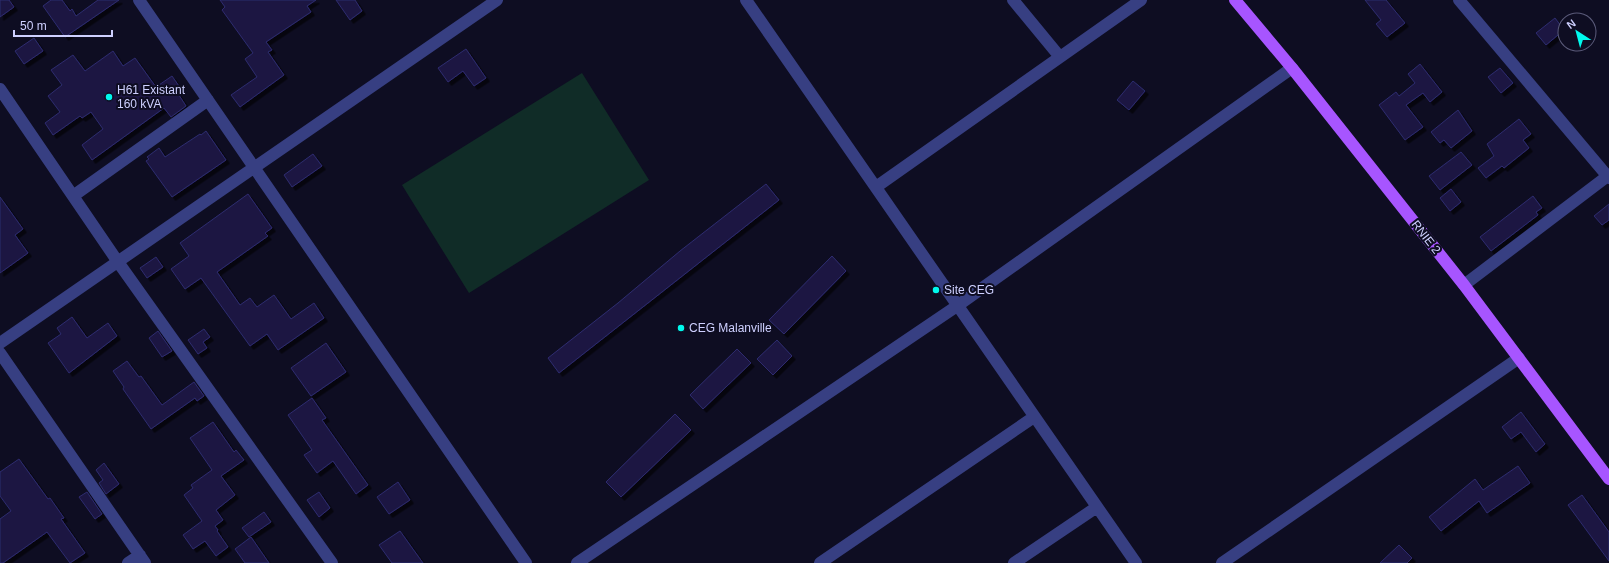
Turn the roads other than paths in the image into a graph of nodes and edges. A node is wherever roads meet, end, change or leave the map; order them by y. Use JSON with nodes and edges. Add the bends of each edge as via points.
{"nodes":[{"id":1,"x":139,"y":0,"type":"edge"},
{"id":2,"x":497,"y":0,"type":"edge"},
{"id":3,"x":746,"y":0,"type":"edge"},
{"id":4,"x":1013,"y":0,"type":"edge"},
{"id":5,"x":1141,"y":0,"type":"edge"},
{"id":6,"x":1235,"y":0,"type":"edge"},
{"id":7,"x":1459,"y":0,"type":"edge"},
{"id":8,"x":1060,"y":57,"type":"junction"},
{"id":9,"x":1292,"y":68,"type":"junction"},
{"id":10,"x":0,"y":89,"type":"edge"},
{"id":11,"x":208,"y":100,"type":"junction"},
{"id":12,"x":253,"y":168,"type":"junction"},
{"id":13,"x":1608,"y":176,"type":"edge"},
{"id":14,"x":876,"y":187,"type":"junction"},
{"id":15,"x":73,"y":196,"type":"junction"},
{"id":16,"x":118,"y":262,"type":"junction"},
{"id":17,"x":1464,"y":285,"type":"junction"},
{"id":18,"x":956,"y":306,"type":"junction"},
{"id":19,"x":0,"y":343,"type":"edge"},
{"id":20,"x":0,"y":353,"type":"edge"},
{"id":21,"x":1519,"y":358,"type":"junction"},
{"id":22,"x":1034,"y":416,"type":"junction"},
{"id":23,"x":1609,"y":480,"type":"edge"},
{"id":24,"x":1097,"y":507,"type":"junction"},
{"id":25,"x":142,"y":559,"type":"edge"},
{"id":26,"x":1229,"y":561,"type":"edge"},
{"id":27,"x":128,"y":563,"type":"edge"},
{"id":28,"x":332,"y":563,"type":"edge"},
{"id":29,"x":526,"y":563,"type":"edge"},
{"id":30,"x":577,"y":563,"type":"edge"},
{"id":31,"x":820,"y":563,"type":"edge"},
{"id":32,"x":1014,"y":563,"type":"edge"},
{"id":33,"x":1136,"y":563,"type":"edge"}],
"edges":[{"from":1,"to":11,"type":"street"},
{"from":2,"to":12,"type":"street"},
{"from":3,"to":14,"type":"street"},
{"from":4,"to":8,"type":"street"},
{"from":5,"to":8,"type":"street"},
{"from":6,"to":9,"type":"main road","name":"RNIE 2","number":"RNIE 2"},
{"from":7,"to":13,"type":"street"},
{"from":8,"to":14,"type":"street"},
{"from":9,"to":17,"type":"main road","name":"RNIE 2","number":"RNIE 2"},
{"from":9,"to":18,"type":"street"},
{"from":10,"to":15,"type":"street"},
{"from":11,"to":12,"type":"street"},
{"from":11,"to":15,"type":"street"},
{"from":12,"to":16,"type":"street"},
{"from":12,"to":29,"type":"street"},
{"from":13,"to":17,"type":"street"},
{"from":14,"to":18,"type":"street"},
{"from":15,"to":16,"type":"street"},
{"from":16,"to":19,"type":"street"},
{"from":16,"to":28,"type":"street"},
{"from":17,"to":21,"type":"main road","name":"RNIE 2","number":"RNIE 2"},
{"from":18,"to":22,"type":"street"},
{"from":18,"to":30,"type":"street"},
{"from":20,"to":25,"type":"street"},
{"from":21,"to":23,"type":"main road","name":"RNIE 2","number":"RNIE 2"},
{"from":21,"to":26,"type":"street"},
{"from":22,"to":24,"type":"street"},
{"from":22,"to":31,"type":"street"},
{"from":24,"to":32,"type":"street"},
{"from":24,"to":33,"type":"street"},
{"from":25,"to":27,"type":"street"}]}
